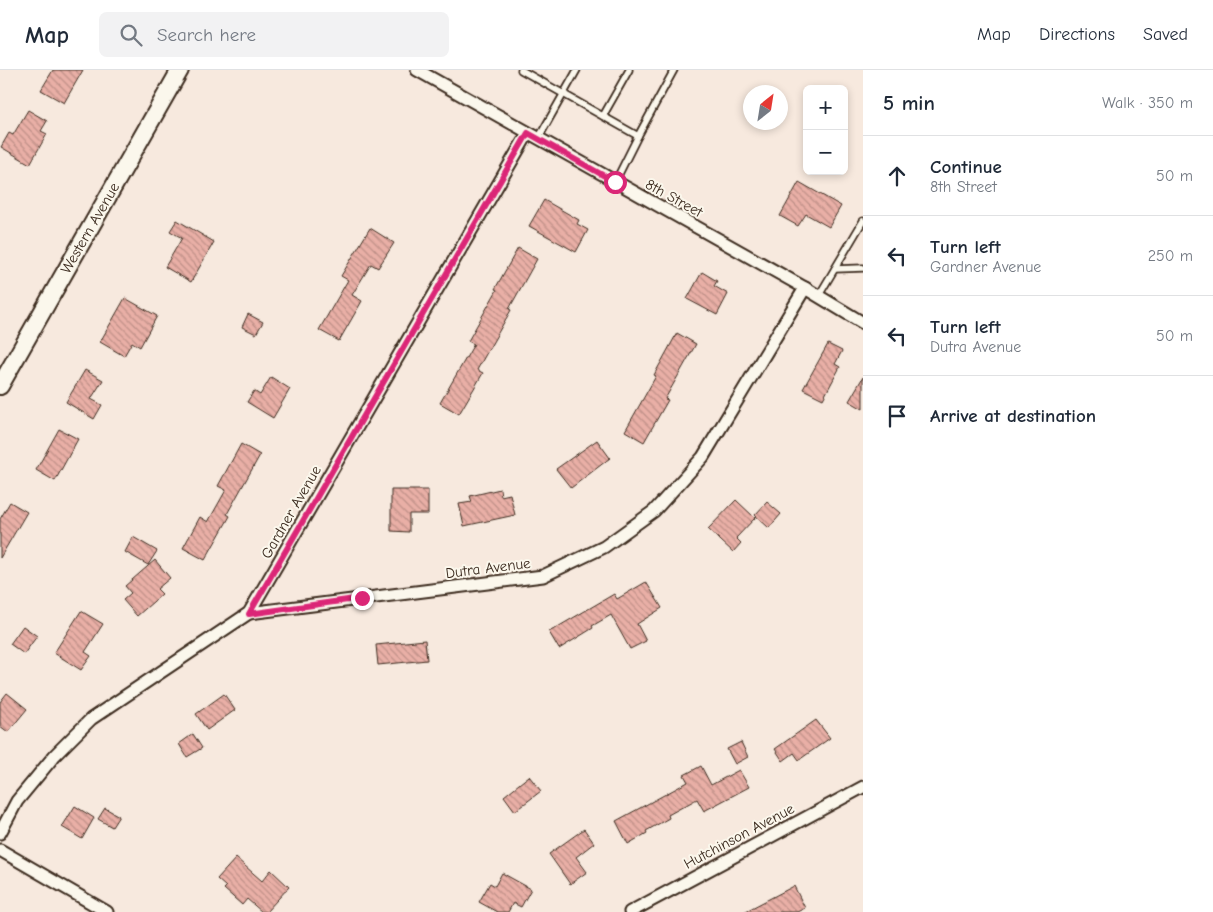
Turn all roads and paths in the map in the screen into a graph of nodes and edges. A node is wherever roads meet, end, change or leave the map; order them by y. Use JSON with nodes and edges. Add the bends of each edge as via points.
{"nodes":[{"id":1,"x":180,"y":70,"type":"edge"},
{"id":2,"x":417,"y":70,"type":"edge"},
{"id":3,"x":521,"y":70,"type":"edge"},
{"id":4,"x":578,"y":70,"type":"edge"},
{"id":5,"x":629,"y":70,"type":"edge"},
{"id":6,"x":674,"y":70,"type":"edge"},
{"id":7,"x":564,"y":94,"type":"junction"},
{"id":8,"x":603,"y":116,"type":"junction"},
{"id":9,"x":528,"y":133,"type":"junction"},
{"id":10,"x":638,"y":136,"type":"junction"},
{"id":11,"x":538,"y":139,"type":"junction"},
{"id":12,"x":615,"y":182,"type":"junction"},
{"id":13,"x":863,"y":221,"type":"edge"},
{"id":14,"x":863,"y":268,"type":"edge"},
{"id":15,"x":835,"y":269,"type":"junction"},
{"id":16,"x":805,"y":288,"type":"junction"},
{"id":17,"x":818,"y":297,"type":"junction"},
{"id":18,"x":863,"y":323,"type":"edge"},
{"id":19,"x":0,"y":386,"type":"edge"},
{"id":20,"x":249,"y":614,"type":"junction"},
{"id":21,"x":863,"y":787,"type":"edge"},
{"id":22,"x":0,"y":833,"type":"edge"},
{"id":23,"x":0,"y":850,"type":"edge"},
{"id":24,"x":107,"y":912,"type":"edge"},
{"id":25,"x":630,"y":912,"type":"edge"}],
"edges":[{"from":1,"to":19,"type":"main road","name":"Western Avenue"},
{"from":2,"to":9,"type":"street","name":"8th Street"},
{"from":3,"to":7,"type":"lane"},
{"from":4,"to":7,"type":"lane"},
{"from":5,"to":8,"type":"lane"},
{"from":6,"to":10,"type":"lane"},
{"from":7,"to":8,"type":"lane"},
{"from":7,"to":11,"type":"lane"},
{"from":8,"to":10,"type":"lane"},
{"from":9,"to":11,"type":"street","name":"8th Street"},
{"from":9,"to":20,"type":"street","name":"Gardner Avenue"},
{"from":10,"to":12,"type":"lane"},
{"from":11,"to":12,"type":"street","name":"8th Street"},
{"from":12,"to":16,"type":"street","name":"8th Street"},
{"from":13,"to":15,"type":"lane"},
{"from":14,"to":15,"type":"lane"},
{"from":15,"to":17,"type":"lane"},
{"from":16,"to":17,"type":"street","name":"8th Street"},
{"from":16,"to":20,"type":"street","name":"Dutra Avenue","via":[[703,457],[654,511],[604,547],[543,576]]},
{"from":17,"to":18,"type":"street","name":"8th Street"},
{"from":20,"to":22,"type":"street","name":"Gardner Avenue","via":[[91,719],[55,755],[17,801]]},
{"from":21,"to":25,"type":"street","name":"Hutchinson Avenue"},
{"from":23,"to":24,"type":"street"}]}
